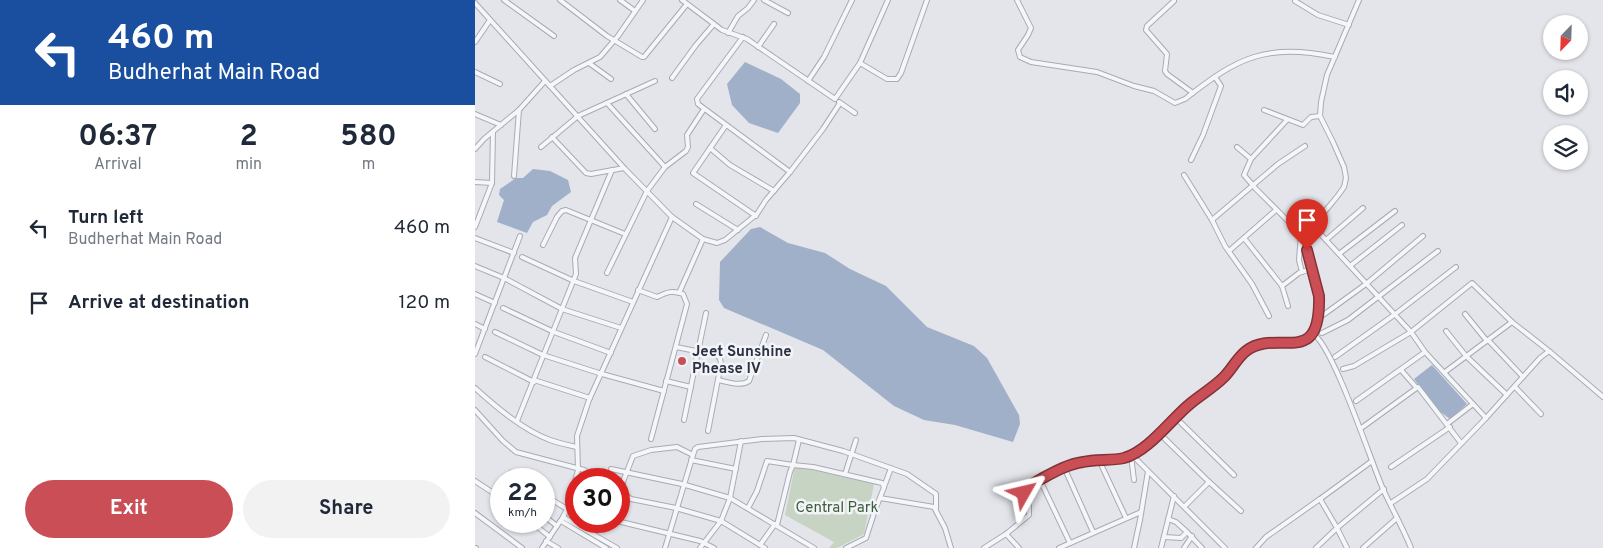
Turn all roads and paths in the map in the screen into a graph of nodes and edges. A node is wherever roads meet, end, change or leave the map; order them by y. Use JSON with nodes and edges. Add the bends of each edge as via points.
{"nodes":[{"id":1,"x":504,"y":0,"type":"edge"},
{"id":2,"x":560,"y":0,"type":"edge"},
{"id":3,"x":620,"y":0,"type":"edge"},
{"id":4,"x":643,"y":0,"type":"edge"},
{"id":5,"x":683,"y":0,"type":"edge"},
{"id":6,"x":754,"y":0,"type":"edge"},
{"id":7,"x":764,"y":0,"type":"edge"},
{"id":8,"x":852,"y":0,"type":"edge"},
{"id":9,"x":888,"y":0,"type":"edge"},
{"id":10,"x":927,"y":0,"type":"edge"},
{"id":11,"x":1017,"y":0,"type":"edge"},
{"id":12,"x":1174,"y":1,"type":"dead end"},
{"id":13,"x":1295,"y":1,"type":"dead end"},
{"id":14,"x":1356,"y":1,"type":"edge"},
{"id":15,"x":475,"y":3,"type":"edge"},
{"id":16,"x":687,"y":4,"type":"junction"},
{"id":17,"x":635,"y":12,"type":"junction"},
{"id":18,"x":787,"y":13,"type":"dead end"},
{"id":19,"x":490,"y":20,"type":"junction"},
{"id":20,"x":714,"y":24,"type":"junction"},
{"id":21,"x":774,"y":24,"type":"dead end"},
{"id":22,"x":1349,"y":25,"type":"junction"},
{"id":23,"x":728,"y":33,"type":"junction"},
{"id":24,"x":554,"y":36,"type":"dead end"},
{"id":25,"x":743,"y":37,"type":"junction"},
{"id":26,"x":615,"y":40,"type":"junction"},
{"id":27,"x":475,"y":42,"type":"edge"},
{"id":28,"x":758,"y":47,"type":"junction"},
{"id":29,"x":1335,"y":57,"type":"junction"},
{"id":30,"x":589,"y":63,"type":"junction"},
{"id":31,"x":860,"y":63,"type":"junction"},
{"id":32,"x":475,"y":72,"type":"edge"},
{"id":33,"x":1215,"y":77,"type":"junction"},
{"id":34,"x":672,"y":78,"type":"dead end"},
{"id":35,"x":611,"y":79,"type":"dead end"},
{"id":36,"x":545,"y":81,"type":"junction"},
{"id":37,"x":655,"y":81,"type":"dead end"},
{"id":38,"x":808,"y":81,"type":"junction"},
{"id":39,"x":500,"y":84,"type":"dead end"},
{"id":40,"x":550,"y":86,"type":"junction"},
{"id":41,"x":1193,"y":93,"type":"junction"},
{"id":42,"x":626,"y":94,"type":"junction"},
{"id":43,"x":835,"y":99,"type":"junction"},
{"id":44,"x":607,"y":103,"type":"junction"},
{"id":45,"x":840,"y":103,"type":"junction"},
{"id":46,"x":704,"y":109,"type":"junction"},
{"id":47,"x":519,"y":110,"type":"junction"},
{"id":48,"x":1264,"y":110,"type":"dead end"},
{"id":49,"x":855,"y":113,"type":"dead end"},
{"id":50,"x":475,"y":114,"type":"edge"},
{"id":51,"x":578,"y":116,"type":"junction"},
{"id":52,"x":1320,"y":116,"type":"junction"},
{"id":53,"x":1287,"y":120,"type":"junction"},
{"id":54,"x":501,"y":125,"type":"junction"},
{"id":55,"x":726,"y":125,"type":"junction"},
{"id":56,"x":655,"y":129,"type":"dead end"},
{"id":57,"x":493,"y":132,"type":"junction"},
{"id":58,"x":552,"y":138,"type":"junction"},
{"id":59,"x":1305,"y":146,"type":"dead end"},
{"id":60,"x":541,"y":147,"type":"dead end"},
{"id":61,"x":710,"y":148,"type":"junction"},
{"id":62,"x":1237,"y":148,"type":"dead end"},
{"id":63,"x":475,"y":149,"type":"edge"},
{"id":64,"x":1251,"y":159,"type":"junction"},
{"id":65,"x":1191,"y":160,"type":"dead end"},
{"id":66,"x":665,"y":167,"type":"junction"},
{"id":67,"x":624,"y":168,"type":"junction"},
{"id":68,"x":612,"y":170,"type":"junction"},
{"id":69,"x":790,"y":172,"type":"junction"},
{"id":70,"x":1184,"y":175,"type":"dead end"},
{"id":71,"x":514,"y":176,"type":"dead end"},
{"id":72,"x":475,"y":182,"type":"edge"},
{"id":73,"x":492,"y":183,"type":"junction"},
{"id":74,"x":1253,"y":185,"type":"junction"},
{"id":75,"x":647,"y":191,"type":"junction"},
{"id":76,"x":774,"y":191,"type":"junction"},
{"id":77,"x":696,"y":204,"type":"dead end"},
{"id":78,"x":1363,"y":208,"type":"dead end"},
{"id":79,"x":1276,"y":210,"type":"junction"},
{"id":80,"x":1395,"y":211,"type":"dead end"},
{"id":81,"x":756,"y":216,"type":"junction"},
{"id":82,"x":672,"y":217,"type":"junction"},
{"id":83,"x":592,"y":220,"type":"junction"},
{"id":84,"x":1212,"y":220,"type":"junction"},
{"id":85,"x":1402,"y":225,"type":"dead end"},
{"id":86,"x":475,"y":227,"type":"edge"},
{"id":87,"x":1314,"y":227,"type":"junction"},
{"id":88,"x":738,"y":230,"type":"junction"},
{"id":89,"x":625,"y":234,"type":"junction"},
{"id":90,"x":1301,"y":234,"type":"junction"},
{"id":91,"x":520,"y":236,"type":"dead end"},
{"id":92,"x":1423,"y":236,"type":"dead end"},
{"id":93,"x":1308,"y":237,"type":"junction"},
{"id":94,"x":475,"y":238,"type":"edge"},
{"id":95,"x":1244,"y":238,"type":"junction"},
{"id":96,"x":703,"y":239,"type":"junction"},
{"id":97,"x":1326,"y":240,"type":"junction"},
{"id":98,"x":543,"y":245,"type":"dead end"},
{"id":99,"x":1229,"y":251,"type":"junction"},
{"id":100,"x":1438,"y":251,"type":"dead end"},
{"id":101,"x":514,"y":253,"type":"junction"},
{"id":102,"x":1339,"y":254,"type":"junction"},
{"id":103,"x":522,"y":257,"type":"dead end"},
{"id":104,"x":475,"y":266,"type":"edge"},
{"id":105,"x":1349,"y":266,"type":"junction"},
{"id":106,"x":1456,"y":267,"type":"dead end"},
{"id":107,"x":1311,"y":269,"type":"junction"},
{"id":108,"x":1302,"y":272,"type":"junction"},
{"id":109,"x":607,"y":273,"type":"dead end"},
{"id":110,"x":504,"y":278,"type":"junction"},
{"id":111,"x":574,"y":281,"type":"junction"},
{"id":112,"x":1366,"y":284,"type":"junction"},
{"id":113,"x":1282,"y":286,"type":"junction"},
{"id":114,"x":638,"y":290,"type":"junction"},
{"id":115,"x":679,"y":293,"type":"junction"},
{"id":116,"x":475,"y":294,"type":"edge"},
{"id":117,"x":1379,"y":298,"type":"junction"},
{"id":118,"x":633,"y":302,"type":"junction"},
{"id":119,"x":495,"y":303,"type":"junction"},
{"id":120,"x":1288,"y":306,"type":"dead end"},
{"id":121,"x":503,"y":308,"type":"dead end"},
{"id":122,"x":562,"y":309,"type":"junction"},
{"id":123,"x":706,"y":313,"type":"dead end"},
{"id":124,"x":1465,"y":314,"type":"dead end"},
{"id":125,"x":1394,"y":315,"type":"junction"},
{"id":126,"x":1269,"y":316,"type":"dead end"},
{"id":127,"x":1318,"y":318,"type":"junction"},
{"id":128,"x":1512,"y":322,"type":"junction"},
{"id":129,"x":475,"y":324,"type":"edge"},
{"id":130,"x":621,"y":328,"type":"junction"},
{"id":131,"x":485,"y":329,"type":"junction"},
{"id":132,"x":1447,"y":331,"type":"dead end"},
{"id":133,"x":495,"y":332,"type":"dead end"},
{"id":134,"x":554,"y":332,"type":"junction"},
{"id":135,"x":1411,"y":332,"type":"junction"},
{"id":136,"x":1312,"y":333,"type":"junction"},
{"id":137,"x":1322,"y":333,"type":"dead end"},
{"id":138,"x":766,"y":335,"type":"dead end"},
{"id":139,"x":1488,"y":340,"type":"junction"},
{"id":140,"x":675,"y":347,"type":"junction"},
{"id":141,"x":1549,"y":351,"type":"junction"},
{"id":142,"x":699,"y":352,"type":"junction"},
{"id":143,"x":1425,"y":352,"type":"junction"},
{"id":144,"x":475,"y":353,"type":"edge"},
{"id":145,"x":611,"y":353,"type":"junction"},
{"id":146,"x":543,"y":355,"type":"junction"},
{"id":147,"x":1466,"y":356,"type":"junction"},
{"id":148,"x":485,"y":357,"type":"dead end"},
{"id":149,"x":1335,"y":357,"type":"dead end"},
{"id":150,"x":1343,"y":369,"type":"dead end"},
{"id":151,"x":1401,"y":370,"type":"junction"},
{"id":152,"x":1445,"y":372,"type":"junction"},
{"id":153,"x":602,"y":374,"type":"junction"},
{"id":154,"x":1523,"y":377,"type":"junction"},
{"id":155,"x":718,"y":380,"type":"junction"},
{"id":156,"x":534,"y":381,"type":"junction"},
{"id":157,"x":666,"y":381,"type":"junction"},
{"id":158,"x":691,"y":387,"type":"junction"},
{"id":159,"x":1416,"y":387,"type":"junction"},
{"id":160,"x":1515,"y":387,"type":"junction"},
{"id":161,"x":475,"y":388,"type":"edge"},
{"id":162,"x":664,"y":391,"type":"junction"},
{"id":163,"x":1507,"y":394,"type":"junction"},
{"id":164,"x":590,"y":398,"type":"junction"},
{"id":165,"x":1603,"y":398,"type":"edge"},
{"id":166,"x":1356,"y":401,"type":"dead end"},
{"id":167,"x":1473,"y":404,"type":"junction"},
{"id":168,"x":475,"y":410,"type":"edge"},
{"id":169,"x":1541,"y":414,"type":"dead end"},
{"id":170,"x":1175,"y":417,"type":"junction"},
{"id":171,"x":1486,"y":418,"type":"junction"},
{"id":172,"x":685,"y":420,"type":"dead end"},
{"id":173,"x":517,"y":421,"type":"junction"},
{"id":174,"x":1448,"y":426,"type":"junction"},
{"id":175,"x":1360,"y":429,"type":"junction"},
{"id":176,"x":708,"y":432,"type":"dead end"},
{"id":177,"x":1159,"y":433,"type":"junction"},
{"id":178,"x":651,"y":439,"type":"dead end"},
{"id":179,"x":799,"y":440,"type":"junction"},
{"id":180,"x":741,"y":442,"type":"junction"},
{"id":181,"x":856,"y":442,"type":"dead end"},
{"id":182,"x":1461,"y":444,"type":"junction"},
{"id":183,"x":577,"y":447,"type":"junction"},
{"id":184,"x":852,"y":451,"type":"junction"},
{"id":185,"x":693,"y":455,"type":"junction"},
{"id":186,"x":1132,"y":456,"type":"junction"},
{"id":187,"x":691,"y":460,"type":"junction"},
{"id":188,"x":1099,"y":460,"type":"junction"},
{"id":189,"x":1372,"y":461,"type":"junction"},
{"id":190,"x":793,"y":465,"type":"junction"},
{"id":191,"x":1064,"y":467,"type":"junction"},
{"id":192,"x":1391,"y":467,"type":"dead end"},
{"id":193,"x":571,"y":468,"type":"edge"},
{"id":194,"x":578,"y":468,"type":"edge"},
{"id":195,"x":627,"y":468,"type":"edge"},
{"id":196,"x":891,"y":468,"type":"junction"},
{"id":197,"x":736,"y":469,"type":"junction"},
{"id":198,"x":1149,"y":471,"type":"junction"},
{"id":199,"x":630,"y":473,"type":"edge"},
{"id":200,"x":845,"y":474,"type":"junction"},
{"id":201,"x":1234,"y":475,"type":"dead end"},
{"id":202,"x":1040,"y":480,"type":"junction"},
{"id":203,"x":1134,"y":480,"type":"dead end"},
{"id":204,"x":475,"y":481,"type":"edge"},
{"id":205,"x":1209,"y":482,"type":"junction"},
{"id":206,"x":684,"y":485,"type":"junction"},
{"id":207,"x":884,"y":487,"type":"junction"},
{"id":208,"x":1384,"y":490,"type":"junction"},
{"id":209,"x":490,"y":491,"type":"edge"},
{"id":210,"x":1174,"y":496,"type":"junction"},
{"id":211,"x":630,"y":498,"type":"edge"},
{"id":212,"x":730,"y":498,"type":"junction"},
{"id":213,"x":880,"y":498,"type":"junction"},
{"id":214,"x":1320,"y":499,"type":"junction"},
{"id":215,"x":1391,"y":503,"type":"junction"},
{"id":216,"x":1185,"y":506,"type":"junction"},
{"id":217,"x":677,"y":508,"type":"junction"},
{"id":218,"x":748,"y":508,"type":"junction"},
{"id":219,"x":936,"y":509,"type":"junction"},
{"id":220,"x":1241,"y":511,"type":"dead end"},
{"id":221,"x":1141,"y":512,"type":"junction"},
{"id":222,"x":475,"y":513,"type":"edge"},
{"id":223,"x":565,"y":513,"type":"edge"},
{"id":224,"x":1126,"y":518,"type":"junction"},
{"id":225,"x":1397,"y":518,"type":"junction"},
{"id":226,"x":562,"y":519,"type":"junction"},
{"id":227,"x":1169,"y":519,"type":"junction"},
{"id":228,"x":721,"y":521,"type":"junction"},
{"id":229,"x":630,"y":524,"type":"edge"},
{"id":230,"x":776,"y":524,"type":"junction"},
{"id":231,"x":557,"y":526,"type":"joint"},
{"id":232,"x":1337,"y":528,"type":"junction"},
{"id":233,"x":1093,"y":532,"type":"junction"},
{"id":234,"x":1187,"y":532,"type":"junction"},
{"id":235,"x":545,"y":533,"type":"edge"},
{"id":236,"x":670,"y":533,"type":"junction"},
{"id":237,"x":1006,"y":534,"type":"junction"},
{"id":238,"x":1192,"y":536,"type":"junction"},
{"id":239,"x":550,"y":537,"type":"junction"},
{"id":240,"x":1164,"y":537,"type":"junction"},
{"id":241,"x":546,"y":541,"type":"junction"},
{"id":242,"x":704,"y":542,"type":"junction"},
{"id":243,"x":1070,"y":543,"type":"junction"},
{"id":244,"x":763,"y":547,"type":"edge"},
{"id":245,"x":1409,"y":547,"type":"edge"},
{"id":246,"x":522,"y":548,"type":"edge"},
{"id":247,"x":542,"y":548,"type":"edge"},
{"id":248,"x":558,"y":548,"type":"edge"},
{"id":249,"x":606,"y":548,"type":"edge"},
{"id":250,"x":617,"y":548,"type":"edge"},
{"id":251,"x":665,"y":548,"type":"edge"},
{"id":252,"x":700,"y":548,"type":"edge"},
{"id":253,"x":715,"y":548,"type":"edge"},
{"id":254,"x":814,"y":548,"type":"edge"},
{"id":255,"x":846,"y":548,"type":"edge"},
{"id":256,"x":945,"y":548,"type":"edge"},
{"id":257,"x":951,"y":548,"type":"edge"},
{"id":258,"x":984,"y":548,"type":"edge"},
{"id":259,"x":1019,"y":548,"type":"edge"},
{"id":260,"x":1059,"y":548,"type":"edge"},
{"id":261,"x":1134,"y":548,"type":"edge"},
{"id":262,"x":1161,"y":548,"type":"edge"},
{"id":263,"x":1184,"y":548,"type":"edge"},
{"id":264,"x":1202,"y":548,"type":"edge"},
{"id":265,"x":1225,"y":548,"type":"edge"},
{"id":266,"x":1256,"y":548,"type":"edge"},
{"id":267,"x":1316,"y":548,"type":"edge"},
{"id":268,"x":1347,"y":548,"type":"edge"},
{"id":269,"x":1363,"y":548,"type":"edge"}],
"edges":[{"from":1,"to":24,"type":"street"},
{"from":2,"to":26,"type":"street"},
{"from":3,"to":17,"type":"street"},
{"from":4,"to":17,"type":"street"},
{"from":5,"to":16,"type":"street"},
{"from":6,"to":23,"type":"street","via":[[738,16]]},
{"from":7,"to":18,"type":"street"},
{"from":8,"to":38,"type":"street","via":[[824,57]]},
{"from":9,"to":31,"type":"street"},
{"from":10,"to":31,"type":"street","via":[[897,79],[887,79]]},
{"from":11,"to":41,"type":"street","via":[[1031,28],[1018,50],[1025,60],[1097,72],[1154,91],[1175,103]]},
{"from":12,"to":41,"type":"street","via":[[1146,30],[1167,54],[1167,74]]},
{"from":13,"to":22,"type":"street","via":[[1318,15]]},
{"from":14,"to":22,"type":"street"},
{"from":15,"to":19,"type":"street"},
{"from":16,"to":20,"type":"street"},
{"from":16,"to":26,"type":"street","via":[[644,57]]},
{"from":17,"to":26,"type":"street"},
{"from":19,"to":27,"type":"street"},
{"from":19,"to":36,"type":"street"},
{"from":20,"to":23,"type":"street"},
{"from":20,"to":34,"type":"street"},
{"from":21,"to":28,"type":"street"},
{"from":22,"to":29,"type":"street"},
{"from":23,"to":25,"type":"street"},
{"from":25,"to":28,"type":"street"},
{"from":25,"to":46,"type":"street","via":[[697,99]]},
{"from":26,"to":30,"type":"street","via":[[600,57]]},
{"from":28,"to":38,"type":"street"},
{"from":29,"to":33,"type":"street","via":[[1296,51],[1269,52],[1237,63]]},
{"from":29,"to":52,"type":"street","via":[[1323,89]]},
{"from":30,"to":35,"type":"street"},
{"from":30,"to":40,"type":"street"},
{"from":31,"to":43,"type":"street"},
{"from":32,"to":39,"type":"street"},
{"from":33,"to":41,"type":"street"},
{"from":33,"to":65,"type":"street","via":[[1221,86]]},
{"from":36,"to":40,"type":"street"},
{"from":36,"to":47,"type":"street"},
{"from":37,"to":42,"type":"street"},
{"from":38,"to":43,"type":"street"},
{"from":40,"to":51,"type":"street"},
{"from":42,"to":44,"type":"street"},
{"from":42,"to":56,"type":"street"},
{"from":43,"to":45,"type":"street"},
{"from":44,"to":51,"type":"street"},
{"from":44,"to":66,"type":"street"},
{"from":45,"to":49,"type":"street"},
{"from":45,"to":69,"type":"street"},
{"from":46,"to":55,"type":"street"},
{"from":46,"to":66,"type":"street","via":[[687,135],[686,152]]},
{"from":47,"to":54,"type":"street"},
{"from":47,"to":71,"type":"street"},
{"from":48,"to":53,"type":"street"},
{"from":50,"to":54,"type":"street"},
{"from":51,"to":58,"type":"street"},
{"from":51,"to":67,"type":"street"},
{"from":52,"to":53,"type":"street","via":[[1311,117],[1303,125]]},
{"from":52,"to":87,"type":"street","via":[[1339,153],[1346,178],[1339,196]]},
{"from":53,"to":64,"type":"street"},
{"from":54,"to":57,"type":"street"},
{"from":55,"to":61,"type":"street"},
{"from":55,"to":69,"type":"street"},
{"from":57,"to":63,"type":"street"},
{"from":57,"to":73,"type":"street"},
{"from":58,"to":60,"type":"street"},
{"from":58,"to":68,"type":"street","via":[[586,173]]},
{"from":59,"to":74,"type":"street"},
{"from":61,"to":76,"type":"street","via":[[730,166]]},
{"from":61,"to":81,"type":"street","via":[[693,173]]},
{"from":62,"to":64,"type":"street"},
{"from":64,"to":74,"type":"street","via":[[1244,175]]},
{"from":66,"to":75,"type":"street"},
{"from":67,"to":68,"type":"street"},
{"from":67,"to":75,"type":"street"},
{"from":68,"to":83,"type":"street"},
{"from":69,"to":76,"type":"street"},
{"from":70,"to":84,"type":"street"},
{"from":72,"to":73,"type":"street"},
{"from":73,"to":86,"type":"street"},
{"from":74,"to":79,"type":"street"},
{"from":74,"to":84,"type":"street"},
{"from":75,"to":82,"type":"street"},
{"from":75,"to":89,"type":"street"},
{"from":76,"to":81,"type":"street"},
{"from":77,"to":88,"type":"street"},
{"from":78,"to":97,"type":"street"},
{"from":79,"to":90,"type":"street"},
{"from":79,"to":95,"type":"street"},
{"from":80,"to":102,"type":"street"},
{"from":81,"to":88,"type":"street"},
{"from":82,"to":96,"type":"street"},
{"from":82,"to":114,"type":"street"},
{"from":83,"to":89,"type":"street"},
{"from":83,"to":98,"type":"street","via":[[562,211]]},
{"from":83,"to":111,"type":"street","via":[[575,258],[577,272]]},
{"from":84,"to":99,"type":"street"},
{"from":85,"to":105,"type":"street"},
{"from":87,"to":93,"type":"street"},
{"from":87,"to":97,"type":"street"},
{"from":88,"to":96,"type":"street","via":[[717,243]]},
{"from":89,"to":109,"type":"street"},
{"from":90,"to":93,"type":"street"},
{"from":90,"to":108,"type":"street"},
{"from":91,"to":101,"type":"street"},
{"from":92,"to":112,"type":"street"},
{"from":93,"to":107,"type":"street"},
{"from":94,"to":101,"type":"street"},
{"from":95,"to":99,"type":"street"},
{"from":95,"to":113,"type":"street"},
{"from":96,"to":115,"type":"street"},
{"from":97,"to":102,"type":"street"},
{"from":99,"to":126,"type":"street","via":[[1253,284]]},
{"from":100,"to":117,"type":"street"},
{"from":101,"to":110,"type":"street"},
{"from":102,"to":105,"type":"street"},
{"from":103,"to":111,"type":"street"},
{"from":104,"to":110,"type":"street"},
{"from":105,"to":112,"type":"street"},
{"from":106,"to":125,"type":"street"},
{"from":107,"to":108,"type":"street"},
{"from":107,"to":127,"type":"street","via":[[1319,296]]},
{"from":108,"to":113,"type":"street"},
{"from":110,"to":119,"type":"street"},
{"from":110,"to":122,"type":"street"},
{"from":111,"to":118,"type":"street"},
{"from":111,"to":122,"type":"street"},
{"from":112,"to":117,"type":"street"},
{"from":112,"to":127,"type":"street"},
{"from":113,"to":120,"type":"street"},
{"from":114,"to":115,"type":"street","via":[[657,297],[667,291]]},
{"from":114,"to":118,"type":"street"},
{"from":115,"to":140,"type":"street","via":[[683,294],[687,304]]},
{"from":116,"to":119,"type":"street"},
{"from":117,"to":125,"type":"street"},
{"from":117,"to":137,"type":"street","via":[[1348,320]]},
{"from":118,"to":130,"type":"street"},
{"from":119,"to":131,"type":"street"},
{"from":121,"to":134,"type":"street"},
{"from":122,"to":130,"type":"street"},
{"from":122,"to":134,"type":"street"},
{"from":123,"to":142,"type":"street"},
{"from":124,"to":139,"type":"street"},
{"from":125,"to":135,"type":"street"},
{"from":125,"to":149,"type":"street"},
{"from":127,"to":136,"type":"street"},
{"from":128,"to":135,"type":"street","via":[[1472,282]]},
{"from":128,"to":139,"type":"street"},
{"from":128,"to":141,"type":"street"},
{"from":129,"to":131,"type":"street"},
{"from":130,"to":145,"type":"street"},
{"from":131,"to":144,"type":"street"},
{"from":132,"to":147,"type":"street"},
{"from":133,"to":146,"type":"street"},
{"from":134,"to":145,"type":"street"},
{"from":134,"to":146,"type":"street"},
{"from":135,"to":143,"type":"street"},
{"from":135,"to":150,"type":"street","via":[[1354,366]]},
{"from":136,"to":170,"type":"street","via":[[1297,343],[1269,342],[1253,346],[1219,382]]},
{"from":136,"to":175,"type":"street","via":[[1318,337],[1331,360]]},
{"from":138,"to":155,"type":"street","via":[[746,384]]},
{"from":139,"to":147,"type":"street"},
{"from":139,"to":154,"type":"street"},
{"from":140,"to":142,"type":"street"},
{"from":140,"to":157,"type":"street"},
{"from":141,"to":154,"type":"street"},
{"from":141,"to":165,"type":"street"},
{"from":142,"to":155,"type":"street","via":[[721,358]]},
{"from":142,"to":158,"type":"street"},
{"from":143,"to":151,"type":"street"},
{"from":143,"to":152,"type":"street"},
{"from":145,"to":153,"type":"street"},
{"from":146,"to":153,"type":"street"},
{"from":146,"to":156,"type":"street"},
{"from":147,"to":152,"type":"street"},
{"from":147,"to":163,"type":"street"},
{"from":148,"to":156,"type":"street"},
{"from":151,"to":159,"type":"street"},
{"from":151,"to":166,"type":"street"},
{"from":152,"to":167,"type":"street"},
{"from":153,"to":162,"type":"street"},
{"from":153,"to":164,"type":"street"},
{"from":154,"to":160,"type":"street"},
{"from":155,"to":176,"type":"street"},
{"from":156,"to":164,"type":"street"},
{"from":156,"to":173,"type":"street"},
{"from":157,"to":158,"type":"street"},
{"from":157,"to":162,"type":"street"},
{"from":158,"to":172,"type":"street"},
{"from":159,"to":174,"type":"street"},
{"from":159,"to":175,"type":"street"},
{"from":160,"to":163,"type":"street"},
{"from":160,"to":169,"type":"street"},
{"from":161,"to":173,"type":"street"},
{"from":162,"to":178,"type":"street"},
{"from":163,"to":171,"type":"street"},
{"from":164,"to":183,"type":"street","via":[[579,427]]},
{"from":167,"to":171,"type":"street"},
{"from":167,"to":174,"type":"street"},
{"from":168,"to":193,"type":"street","via":[[516,452]]},
{"from":170,"to":177,"type":"street"},
{"from":170,"to":201,"type":"street"},
{"from":171,"to":182,"type":"street"},
{"from":173,"to":183,"type":"street","via":[[544,438]]},
{"from":174,"to":182,"type":"street"},
{"from":174,"to":192,"type":"street"},
{"from":175,"to":189,"type":"street"},
{"from":177,"to":186,"type":"street"},
{"from":177,"to":205,"type":"street"},
{"from":179,"to":180,"type":"street"},
{"from":179,"to":184,"type":"street"},
{"from":179,"to":190,"type":"street"},
{"from":180,"to":185,"type":"street","via":[[698,447]]},
{"from":180,"to":197,"type":"street"},
{"from":181,"to":184,"type":"street"},
{"from":182,"to":215,"type":"street","via":[[1427,479]]},
{"from":183,"to":194,"type":"street"},
{"from":184,"to":196,"type":"street"},
{"from":184,"to":200,"type":"street"},
{"from":185,"to":187,"type":"street"},
{"from":185,"to":195,"type":"street","via":[[677,447],[651,450],[633,456]]},
{"from":186,"to":188,"type":"street"},
{"from":186,"to":198,"type":"street"},
{"from":186,"to":203,"type":"street"},
{"from":187,"to":197,"type":"street"},
{"from":187,"to":206,"type":"street"},
{"from":188,"to":191,"type":"street"},
{"from":188,"to":224,"type":"street"},
{"from":189,"to":208,"type":"street"},
{"from":189,"to":214,"type":"street"},
{"from":190,"to":200,"type":"street"},
{"from":190,"to":218,"type":"street","via":[[767,461]]},
{"from":190,"to":230,"type":"street"},
{"from":191,"to":202,"type":"street"},
{"from":191,"to":233,"type":"street"},
{"from":196,"to":207,"type":"street"},
{"from":196,"to":219,"type":"street","via":[[907,474],[936,494]]},
{"from":197,"to":212,"type":"street"},
{"from":198,"to":210,"type":"street"},
{"from":198,"to":221,"type":"street"},
{"from":199,"to":206,"type":"street"},
{"from":200,"to":207,"type":"street","via":[[882,483]]},
{"from":202,"to":237,"type":"street","via":[[1024,493],[1029,515]]},
{"from":202,"to":243,"type":"street"},
{"from":204,"to":209,"type":"street"},
{"from":205,"to":216,"type":"street"},
{"from":205,"to":220,"type":"street"},
{"from":206,"to":212,"type":"street"},
{"from":206,"to":217,"type":"street"},
{"from":207,"to":213,"type":"street"},
{"from":208,"to":215,"type":"street"},
{"from":208,"to":232,"type":"street"},
{"from":210,"to":216,"type":"street"},
{"from":210,"to":227,"type":"street"},
{"from":211,"to":217,"type":"street"},
{"from":212,"to":218,"type":"street"},
{"from":212,"to":228,"type":"street"},
{"from":213,"to":219,"type":"street"},
{"from":213,"to":255,"type":"street","via":[[865,538]]},
{"from":214,"to":232,"type":"street"},
{"from":214,"to":266,"type":"street","via":[[1266,537]]},
{"from":215,"to":225,"type":"street"},
{"from":216,"to":265,"type":"street"},
{"from":217,"to":228,"type":"street"},
{"from":217,"to":236,"type":"street"},
{"from":218,"to":230,"type":"street"},
{"from":219,"to":257,"type":"street"},
{"from":221,"to":224,"type":"street"},
{"from":221,"to":261,"type":"street"},
{"from":222,"to":246,"type":"street"},
{"from":223,"to":226,"type":"street"},
{"from":224,"to":233,"type":"street"},
{"from":225,"to":245,"type":"street"},
{"from":225,"to":269,"type":"street"},
{"from":226,"to":231,"type":"street"},
{"from":226,"to":249,"type":"street"},
{"from":226,"to":250,"type":"street"},
{"from":227,"to":234,"type":"street"},
{"from":227,"to":240,"type":"street"},
{"from":228,"to":242,"type":"street"},
{"from":228,"to":244,"type":"street"},
{"from":229,"to":236,"type":"street"},
{"from":230,"to":244,"type":"street"},
{"from":230,"to":254,"type":"street"},
{"from":231,"to":239,"type":"street"},
{"from":232,"to":267,"type":"street"},
{"from":232,"to":268,"type":"street"},
{"from":233,"to":243,"type":"street"},
{"from":234,"to":238,"type":"street"},
{"from":234,"to":240,"type":"street","via":[[1181,538]]},
{"from":235,"to":239,"type":"street"},
{"from":236,"to":242,"type":"street"},
{"from":236,"to":251,"type":"street"},
{"from":237,"to":258,"type":"street"},
{"from":237,"to":259,"type":"street"},
{"from":238,"to":263,"type":"street"},
{"from":238,"to":264,"type":"street"},
{"from":239,"to":241,"type":"street"},
{"from":240,"to":262,"type":"street"},
{"from":241,"to":247,"type":"street"},
{"from":241,"to":248,"type":"street"},
{"from":242,"to":252,"type":"street"},
{"from":242,"to":253,"type":"street"},
{"from":243,"to":260,"type":"street"},
{"from":256,"to":257,"type":"street"}]}
